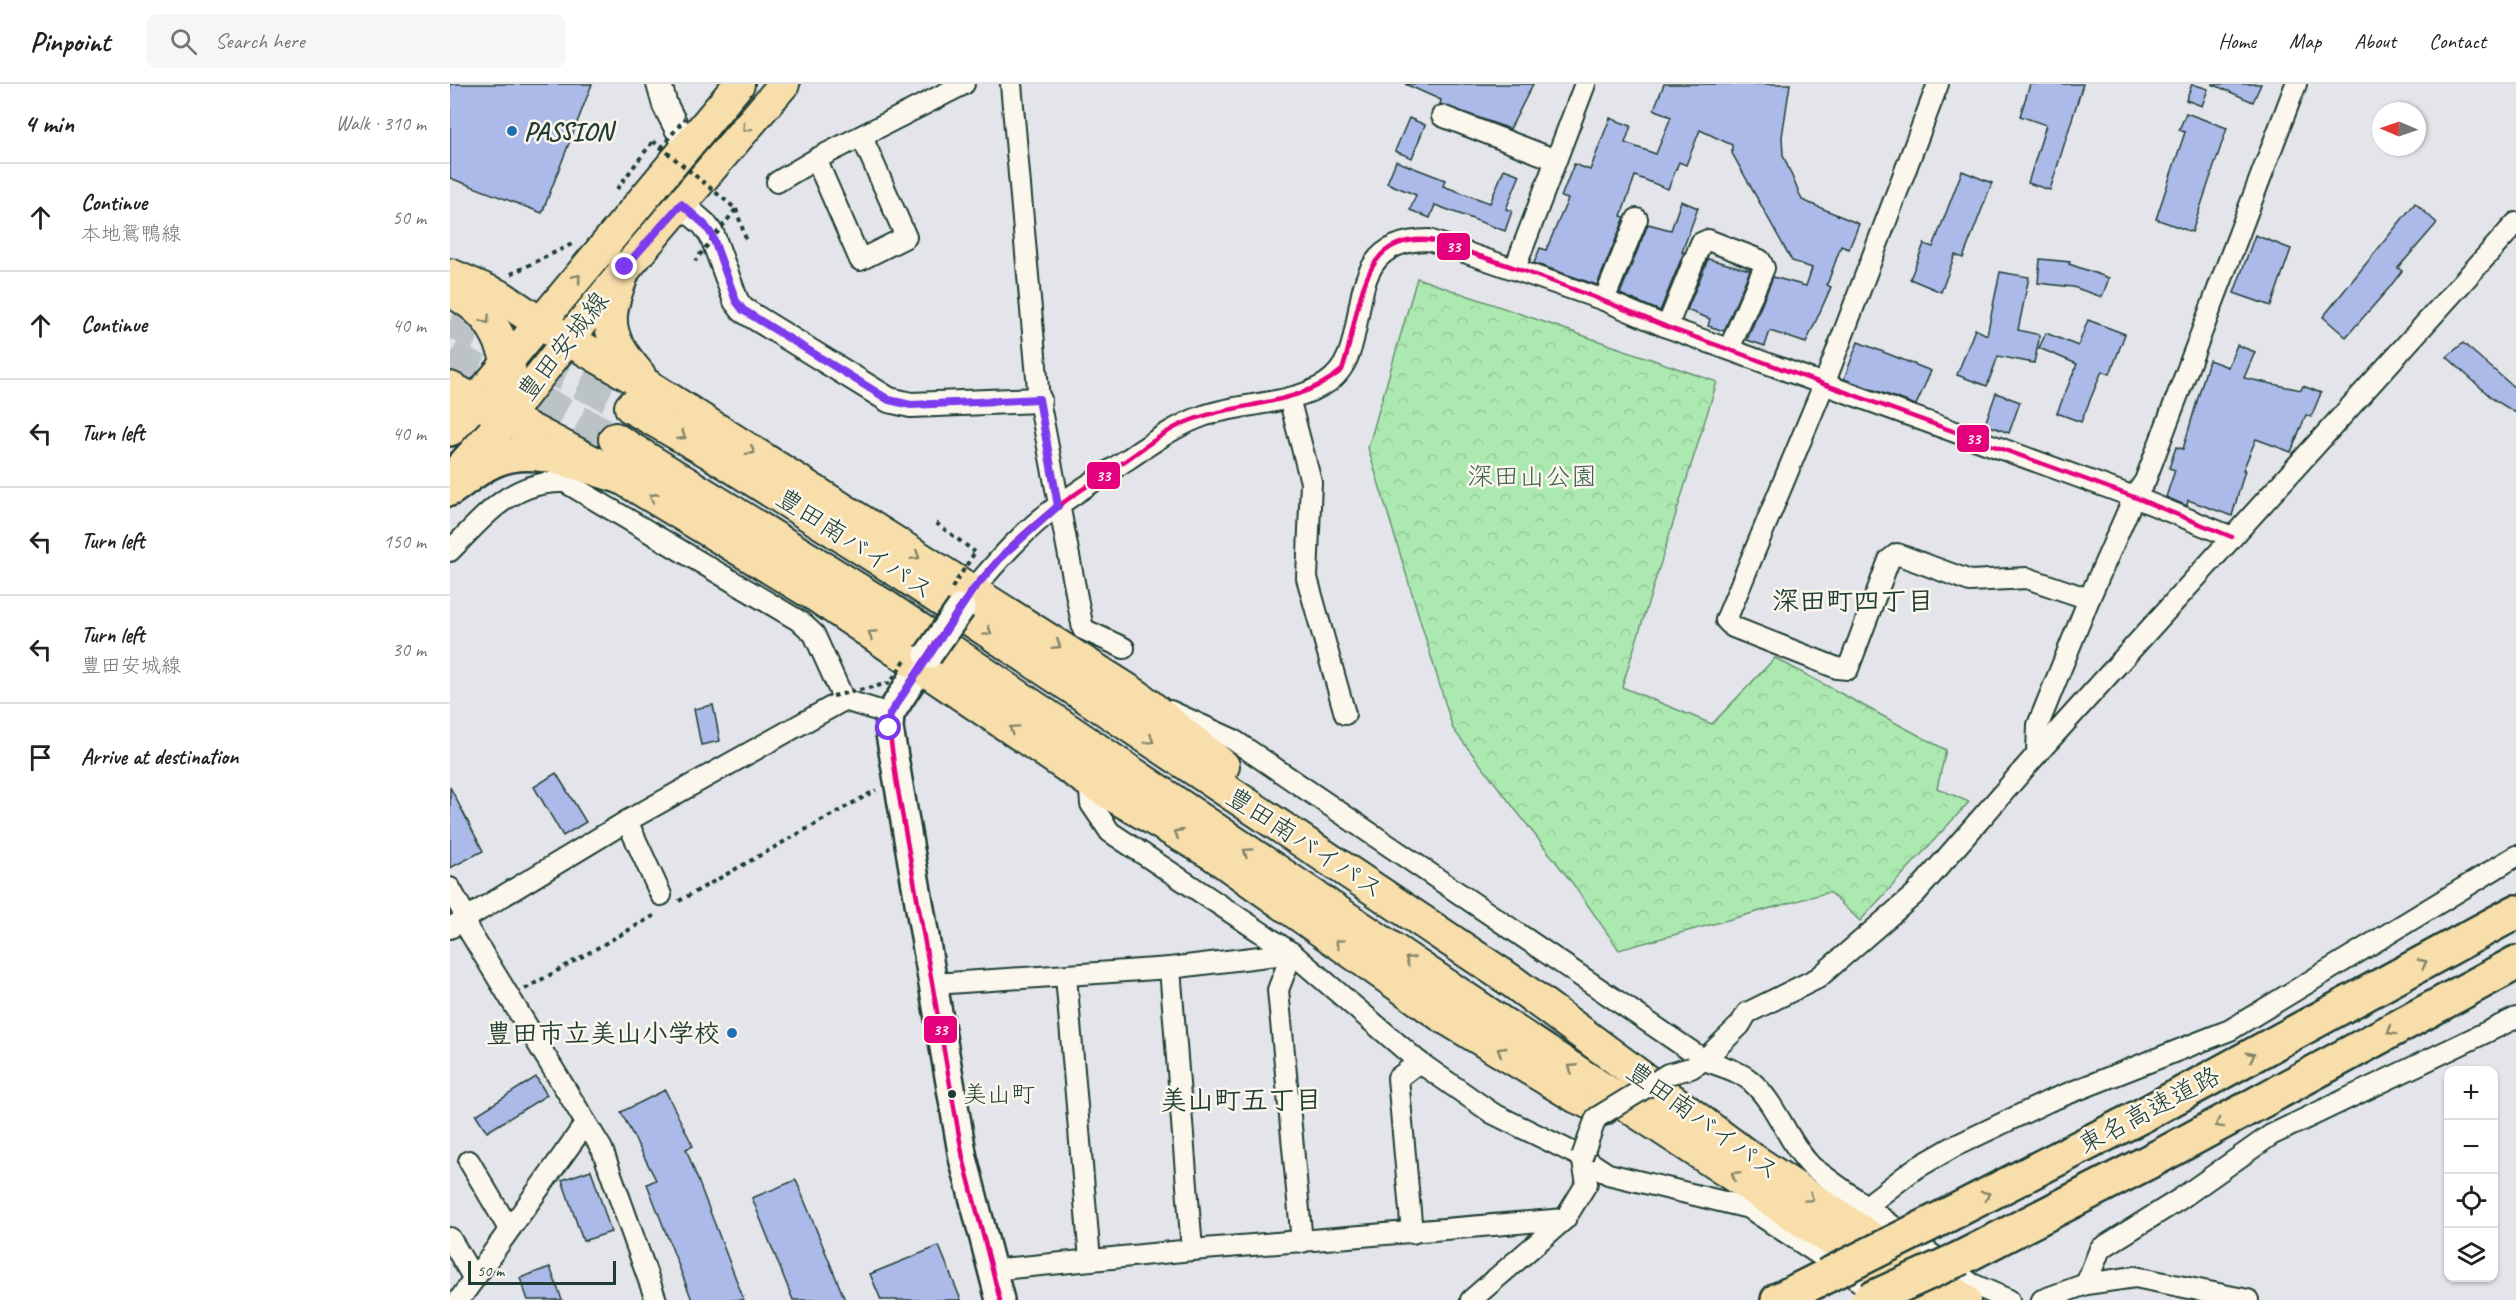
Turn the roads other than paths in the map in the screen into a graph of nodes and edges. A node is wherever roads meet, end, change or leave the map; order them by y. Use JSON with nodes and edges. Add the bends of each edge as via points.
{"nodes":[{"id":1,"x":659,"y":84,"type":"edge"},
{"id":2,"x":739,"y":84,"type":"edge"},
{"id":3,"x":784,"y":84,"type":"edge"},
{"id":4,"x":964,"y":84,"type":"edge"},
{"id":5,"x":1011,"y":84,"type":"edge"},
{"id":6,"x":1585,"y":84,"type":"edge"},
{"id":7,"x":1938,"y":84,"type":"edge"},
{"id":8,"x":2296,"y":84,"type":"edge"},
{"id":9,"x":1442,"y":116,"type":"dead end"},
{"id":10,"x":678,"y":137,"type":"junction"},
{"id":11,"x":862,"y":137,"type":"junction"},
{"id":12,"x":816,"y":159,"type":"junction"},
{"id":13,"x":1556,"y":160,"type":"junction"},
{"id":14,"x":777,"y":182,"type":"dead end"},
{"id":15,"x":681,"y":204,"type":"junction"},
{"id":16,"x":1637,"y":219,"type":"dead end"},
{"id":17,"x":2516,"y":223,"type":"edge"},
{"id":18,"x":625,"y":267,"type":"junction"},
{"id":19,"x":1515,"y":268,"type":"junction"},
{"id":20,"x":450,"y":275,"type":"edge"},
{"id":21,"x":450,"y":290,"type":"edge"},
{"id":22,"x":1604,"y":300,"type":"junction"},
{"id":23,"x":538,"y":322,"type":"junction"},
{"id":24,"x":1667,"y":327,"type":"junction"},
{"id":25,"x":567,"y":338,"type":"junction"},
{"id":26,"x":1729,"y":349,"type":"junction"},
{"id":27,"x":507,"y":362,"type":"junction"},
{"id":28,"x":1825,"y":382,"type":"junction"},
{"id":29,"x":463,"y":394,"type":"edge"},
{"id":30,"x":640,"y":397,"type":"junction"},
{"id":31,"x":1290,"y":398,"type":"junction"},
{"id":32,"x":1039,"y":399,"type":"junction"},
{"id":33,"x":507,"y":418,"type":"junction"},
{"id":34,"x":450,"y":429,"type":"edge"},
{"id":35,"x":615,"y":439,"type":"tunnel mouth"},
{"id":36,"x":618,"y":477,"type":"junction"},
{"id":37,"x":450,"y":482,"type":"edge"},
{"id":38,"x":450,"y":489,"type":"edge"},
{"id":39,"x":2134,"y":497,"type":"junction"},
{"id":40,"x":1058,"y":506,"type":"junction"},
{"id":41,"x":689,"y":519,"type":"junction"},
{"id":42,"x":2232,"y":537,"type":"junction"},
{"id":43,"x":672,"y":548,"type":"junction"},
{"id":44,"x":450,"y":551,"type":"edge"},
{"id":45,"x":2089,"y":599,"type":"junction"},
{"id":46,"x":966,"y":600,"type":"junction"},
{"id":47,"x":1124,"y":648,"type":"dead end"},
{"id":48,"x":924,"y":661,"type":"junction"},
{"id":49,"x":1137,"y":696,"type":"junction"},
{"id":50,"x":844,"y":700,"type":"junction"},
{"id":51,"x":890,"y":714,"type":"junction"},
{"id":52,"x":1345,"y":714,"type":"dead end"},
{"id":53,"x":2037,"y":754,"type":"junction"},
{"id":54,"x":1089,"y":781,"type":"junction"},
{"id":55,"x":627,"y":821,"type":"junction"},
{"id":56,"x":2516,"y":856,"type":"edge"},
{"id":57,"x":450,"y":888,"type":"edge"},
{"id":58,"x":665,"y":904,"type":"road end"},
{"id":59,"x":2516,"y":912,"type":"edge"},
{"id":60,"x":460,"y":923,"type":"edge"},
{"id":61,"x":1292,"y":953,"type":"junction"},
{"id":62,"x":2516,"y":963,"type":"edge"},
{"id":63,"x":1170,"y":968,"type":"junction"},
{"id":64,"x":1066,"y":976,"type":"junction"},
{"id":65,"x":934,"y":984,"type":"junction"},
{"id":66,"x":2516,"y":1018,"type":"edge"},
{"id":67,"x":1419,"y":1062,"type":"junction"},
{"id":68,"x":1697,"y":1064,"type":"junction"},
{"id":69,"x":1664,"y":1093,"type":"junction"},
{"id":70,"x":586,"y":1123,"type":"junction"},
{"id":71,"x":1702,"y":1154,"type":"junction"},
{"id":72,"x":1582,"y":1157,"type":"junction"},
{"id":73,"x":469,"y":1161,"type":"dead end"},
{"id":74,"x":1864,"y":1208,"type":"junction"},
{"id":75,"x":1565,"y":1219,"type":"junction"},
{"id":76,"x":509,"y":1229,"type":"junction"},
{"id":77,"x":1412,"y":1233,"type":"junction"},
{"id":78,"x":450,"y":1239,"type":"edge"},
{"id":79,"x":1302,"y":1242,"type":"junction"},
{"id":80,"x":1192,"y":1250,"type":"junction"},
{"id":81,"x":1090,"y":1260,"type":"junction"},
{"id":82,"x":991,"y":1270,"type":"junction"},
{"id":83,"x":474,"y":1279,"type":"junction"},
{"id":84,"x":2086,"y":1284,"type":"junction"},
{"id":85,"x":459,"y":1300,"type":"edge"},
{"id":86,"x":656,"y":1300,"type":"edge"},
{"id":87,"x":999,"y":1300,"type":"edge"},
{"id":88,"x":1471,"y":1300,"type":"edge"},
{"id":89,"x":1778,"y":1300,"type":"edge"},
{"id":90,"x":1868,"y":1300,"type":"edge"},
{"id":91,"x":1888,"y":1300,"type":"edge"},
{"id":92,"x":1923,"y":1300,"type":"edge"},
{"id":93,"x":1964,"y":1300,"type":"edge"},
{"id":94,"x":2008,"y":1300,"type":"edge"},
{"id":95,"x":2043,"y":1300,"type":"edge"},
{"id":96,"x":2248,"y":1300,"type":"edge"}],
"edges":[{"from":1,"to":10,"type":"street"},
{"from":2,"to":10,"type":"main road","name":"豊田安城線"},
{"from":3,"to":15,"type":"main road","name":"豊田安城線","one_way":true},
{"from":4,"to":11,"type":"street"},
{"from":5,"to":32,"type":"street"},
{"from":6,"to":13,"type":"street"},
{"from":7,"to":28,"type":"street"},
{"from":8,"to":39,"type":"street","via":[[2145,481]]},
{"from":9,"to":13,"type":"street"},
{"from":23,"to":10,"type":"main road","name":"豊田安城線","one_way":true},
{"from":11,"to":12,"type":"street"},
{"from":11,"to":12,"type":"street","via":[[906,237],[860,260]]},
{"from":12,"to":14,"type":"street"},
{"from":13,"to":19,"type":"street"},
{"from":15,"to":18,"type":"main road","name":"豊田安城線"},
{"from":15,"to":32,"type":"street","via":[[712,235],[736,301],[743,310],[889,400],[911,405]]},
{"from":16,"to":22,"type":"street"},
{"from":17,"to":42,"type":"street"},
{"from":18,"to":25,"type":"main road","name":"豊田安城線"},
{"from":18,"to":30,"type":"highway","via":[[611,305],[613,334]]},
{"from":19,"to":22,"type":"street"},
{"from":19,"to":31,"type":"street","via":[[1429,240],[1394,245],[1379,257],[1369,274],[1342,370],[1312,391]]},
{"from":20,"to":23,"type":"highway","via":[[501,297]]},
{"from":21,"to":27,"type":"highway","one_way":true,"via":[[482,312]]},
{"from":22,"to":24,"type":"street"},
{"from":23,"to":25,"type":"highway"},
{"from":23,"to":27,"type":"main road","name":"豊田安城線"},
{"from":24,"to":26,"type":"street"},
{"from":24,"to":26,"type":"street","via":[[1701,243],[1708,240],[1760,260],[1764,268]]},
{"from":25,"to":30,"type":"highway"},
{"from":25,"to":33,"type":"main road","name":"豊田安城線"},
{"from":26,"to":28,"type":"street"},
{"from":27,"to":29,"type":"main road","name":"豊田安城線"},
{"from":27,"to":33,"type":"highway","via":[[512,403]]},
{"from":28,"to":39,"type":"street"},
{"from":28,"to":45,"type":"street","via":[[1726,620],[1733,627],[1848,669],[1889,560],[1896,554],[1970,581],[2027,578]]},
{"from":29,"to":33,"type":"highway"},
{"from":29,"to":34,"type":"highway"},
{"from":30,"to":46,"type":"highway","one_way":true},
{"from":30,"to":69,"type":"highway","name":"豊田南バイパス","one_way":true,"via":[[711,453],[901,573],[1513,982]]},
{"from":31,"to":40,"type":"street","via":[[1212,413],[1181,424]]},
{"from":31,"to":52,"type":"street","via":[[1311,482],[1307,578]]},
{"from":32,"to":40,"type":"street"},
{"from":33,"to":36,"type":"highway"},
{"from":33,"to":37,"type":"highway"},
{"from":71,"to":35,"type":"highway","name":"豊田南バイパス","one_way":true,"via":[[882,605]]},
{"from":36,"to":38,"type":"highway","via":[[533,452],[515,453],[495,459]]},
{"from":41,"to":36,"type":"highway","one_way":true},
{"from":39,"to":42,"type":"street"},
{"from":39,"to":45,"type":"street"},
{"from":40,"to":46,"type":"street","via":[[1005,553]]},
{"from":40,"to":47,"type":"street","via":[[1083,628]]},
{"from":41,"to":43,"type":"street"},
{"from":48,"to":41,"type":"highway","one_way":true},
{"from":42,"to":53,"type":"street"},
{"from":43,"to":44,"type":"street","via":[[565,483],[544,482],[511,494]]},
{"from":43,"to":50,"type":"street","via":[[801,622],[814,634]]},
{"from":45,"to":53,"type":"street","via":[[2038,725]]},
{"from":46,"to":48,"type":"main road","bridge":true},
{"from":46,"to":49,"type":"highway","one_way":true},
{"from":48,"to":51,"type":"main road"},
{"from":54,"to":48,"type":"highway","one_way":true},
{"from":49,"to":68,"type":"street","via":[[1232,739]]},
{"from":49,"to":69,"type":"highway","via":[[1207,755],[1455,924],[1606,1038]]},
{"from":50,"to":51,"type":"street"},
{"from":50,"to":55,"type":"street"},
{"from":51,"to":65,"type":"main road","via":[[896,778]]},
{"from":53,"to":68,"type":"street","via":[[1915,894],[1818,978],[1747,1013],[1740,1025]]},
{"from":54,"to":61,"type":"street","via":[[1091,804],[1110,832]]},
{"from":71,"to":54,"type":"highway","one_way":true,"via":[[1577,1097],[1442,1015],[1213,854]]},
{"from":55,"to":58,"type":"street"},
{"from":55,"to":60,"type":"street"},
{"from":56,"to":74,"type":"street","via":[[2230,1030],[2049,1101],[1953,1147],[1913,1170]]},
{"from":57,"to":60,"type":"street"},
{"from":89,"to":59,"type":"highway","name":"東名高速道路","one_way":true,"bridge":true,"via":[[2143,1115]]},
{"from":60,"to":70,"type":"street"},
{"from":61,"to":63,"type":"street"},
{"from":61,"to":67,"type":"street"},
{"from":61,"to":79,"type":"street","via":[[1278,990]]},
{"from":62,"to":90,"type":"highway","name":"東名高速道路","one_way":true,"bridge":true,"via":[[2162,1155],[1961,1258]]},
{"from":63,"to":64,"type":"street"},
{"from":63,"to":80,"type":"street"},
{"from":64,"to":65,"type":"street"},
{"from":64,"to":81,"type":"street"},
{"from":65,"to":82,"type":"main road","via":[[963,1158]]},
{"from":66,"to":84,"type":"street","via":[[2271,1135],[2100,1249]]},
{"from":67,"to":72,"type":"street","via":[[1492,1113]]},
{"from":67,"to":77,"type":"street","via":[[1398,1077]]},
{"from":68,"to":72,"type":"street","bridge":true,"via":[[1668,1074],[1596,1118]]},
{"from":68,"to":74,"type":"street","via":[[1753,1083],[1796,1151]]},
{"from":69,"to":93,"type":"highway","name":"豊田南バイパス","one_way":true,"via":[[1746,1155]]},
{"from":70,"to":76,"type":"street"},
{"from":70,"to":86,"type":"street","via":[[602,1149]]},
{"from":92,"to":71,"type":"highway","name":"豊田南バイパス","one_way":true},
{"from":72,"to":75,"type":"street","via":[[1587,1183]]},
{"from":72,"to":91,"type":"street","via":[[1608,1174],[1749,1208]]},
{"from":73,"to":76,"type":"street"},
{"from":74,"to":94,"type":"street","via":[[1972,1284]]},
{"from":75,"to":77,"type":"street"},
{"from":75,"to":88,"type":"street"},
{"from":76,"to":83,"type":"street"},
{"from":77,"to":79,"type":"street"},
{"from":78,"to":83,"type":"street"},
{"from":79,"to":80,"type":"street"},
{"from":80,"to":81,"type":"street"},
{"from":81,"to":82,"type":"street"},
{"from":82,"to":87,"type":"main road"},
{"from":83,"to":85,"type":"street"},
{"from":84,"to":95,"type":"street"},
{"from":84,"to":96,"type":"street","via":[[2134,1276]]}]}
